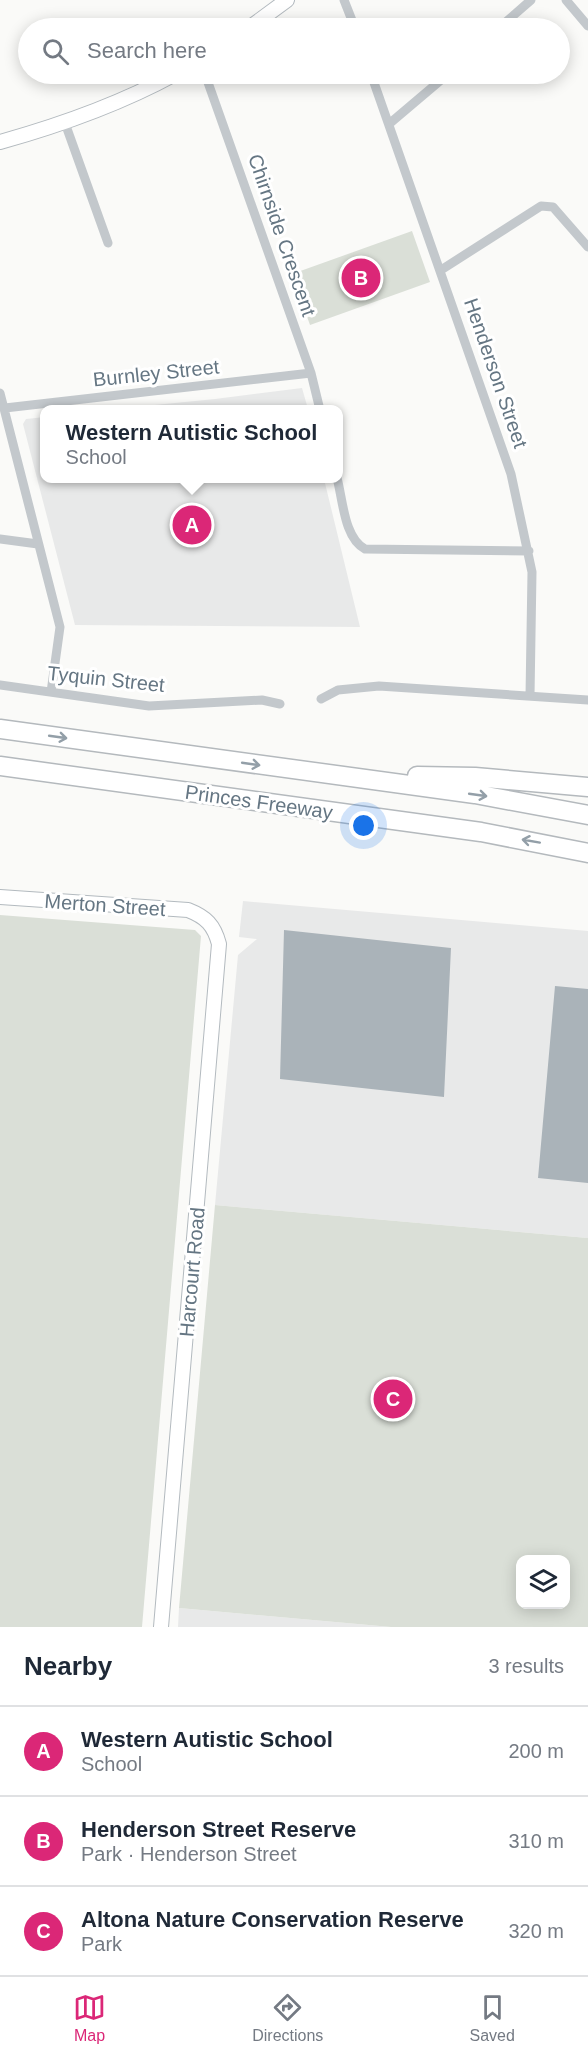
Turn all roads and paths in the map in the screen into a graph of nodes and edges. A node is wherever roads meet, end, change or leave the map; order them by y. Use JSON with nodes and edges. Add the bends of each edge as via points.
{"nodes":[{"id":1,"x":287,"y":0,"type":"edge"},
{"id":2,"x":344,"y":0,"type":"edge"},
{"id":3,"x":531,"y":0,"type":"edge"},
{"id":4,"x":566,"y":0,"type":"edge"},
{"id":5,"x":263,"y":18,"type":"edge"},
{"id":6,"x":351,"y":18,"type":"edge"},
{"id":7,"x":510,"y":18,"type":"edge"},
{"id":8,"x":588,"y":26,"type":"edge"},
{"id":9,"x":155,"y":84,"type":"edge"},
{"id":10,"x":210,"y":84,"type":"edge"},
{"id":11,"x":375,"y":84,"type":"edge"},
{"id":12,"x":436,"y":84,"type":"edge"},
{"id":13,"x":65,"y":123,"type":"junction"},
{"id":14,"x":389,"y":124,"type":"junction"},
{"id":15,"x":0,"y":142,"type":"edge"},
{"id":16,"x":108,"y":243,"type":"dead end"},
{"id":17,"x":588,"y":247,"type":"edge"},
{"id":18,"x":441,"y":270,"type":"junction"},
{"id":19,"x":311,"y":373,"type":"junction"},
{"id":20,"x":0,"y":393,"type":"edge"},
{"id":21,"x":319,"y":405,"type":"edge"},
{"id":22,"x":5,"y":408,"type":"junction"},
{"id":23,"x":338,"y":483,"type":"edge"},
{"id":24,"x":0,"y":539,"type":"edge"},
{"id":25,"x":38,"y":544,"type":"junction"},
{"id":26,"x":529,"y":551,"type":"junction"},
{"id":27,"x":0,"y":685,"type":"edge"},
{"id":28,"x":51,"y":692,"type":"junction"},
{"id":29,"x":530,"y":696,"type":"junction"},
{"id":30,"x":321,"y":699,"type":"dead end"},
{"id":31,"x":588,"y":700,"type":"edge"},
{"id":32,"x":280,"y":704,"type":"dead end"},
{"id":33,"x":0,"y":729,"type":"edge"},
{"id":34,"x":0,"y":766,"type":"edge"},
{"id":35,"x":337,"y":775,"type":"junction"},
{"id":36,"x":588,"y":787,"type":"edge"},
{"id":37,"x":588,"y":815,"type":"edge"},
{"id":38,"x":588,"y":853,"type":"edge"},
{"id":39,"x":0,"y":897,"type":"edge"},
{"id":40,"x":208,"y":921,"type":"joint"},
{"id":41,"x":161,"y":1627,"type":"edge"}],
"edges":[{"from":1,"to":5,"type":"street"},
{"from":2,"to":6,"type":"street"},
{"from":3,"to":7,"type":"street"},
{"from":4,"to":8,"type":"street"},
{"from":9,"to":13,"type":"street"},
{"from":10,"to":19,"type":"street","name":"Chirnside Crescent"},
{"from":11,"to":14,"type":"street","name":"Henderson Street"},
{"from":12,"to":14,"type":"street"},
{"from":13,"to":15,"type":"street"},
{"from":13,"to":16,"type":"street"},
{"from":14,"to":18,"type":"street","name":"Henderson Street"},
{"from":17,"to":18,"type":"street","via":[[553,207],[541,206]]},
{"from":18,"to":26,"type":"street","name":"Henderson Street","via":[[505,451]]},
{"from":19,"to":21,"type":"street","name":"Chirnside Crescent"},
{"from":19,"to":22,"type":"street","name":"Burnley Street"},
{"from":20,"to":22,"type":"street"},
{"from":22,"to":25,"type":"street"},
{"from":23,"to":26,"type":"street","via":[[351,532],[365,549]]},
{"from":24,"to":25,"type":"street"},
{"from":25,"to":28,"type":"street","via":[[60,627]]},
{"from":26,"to":29,"type":"street","name":"Henderson Street"},
{"from":27,"to":28,"type":"street","name":"Tyquin Street"},
{"from":28,"to":32,"type":"street","name":"Tyquin Street","via":[[149,706],[262,700]]},
{"from":29,"to":30,"type":"street","via":[[379,686],[338,690]]},
{"from":29,"to":31,"type":"street"},
{"from":33,"to":35,"type":"highway","name":"Princes Freeway","one_way":true},
{"from":38,"to":34,"type":"highway","name":"Princes Freeway","one_way":true,"via":[[481,832]]},
{"from":35,"to":36,"type":"highway","via":[[475,777]]},
{"from":35,"to":37,"type":"highway","name":"Princes Freeway","one_way":true,"via":[[503,798]]},
{"from":39,"to":40,"type":"street","name":"Merton Street","via":[[188,910]]},
{"from":40,"to":41,"type":"street","name":"Harcourt Road","via":[[219,944],[218,976]]}]}
